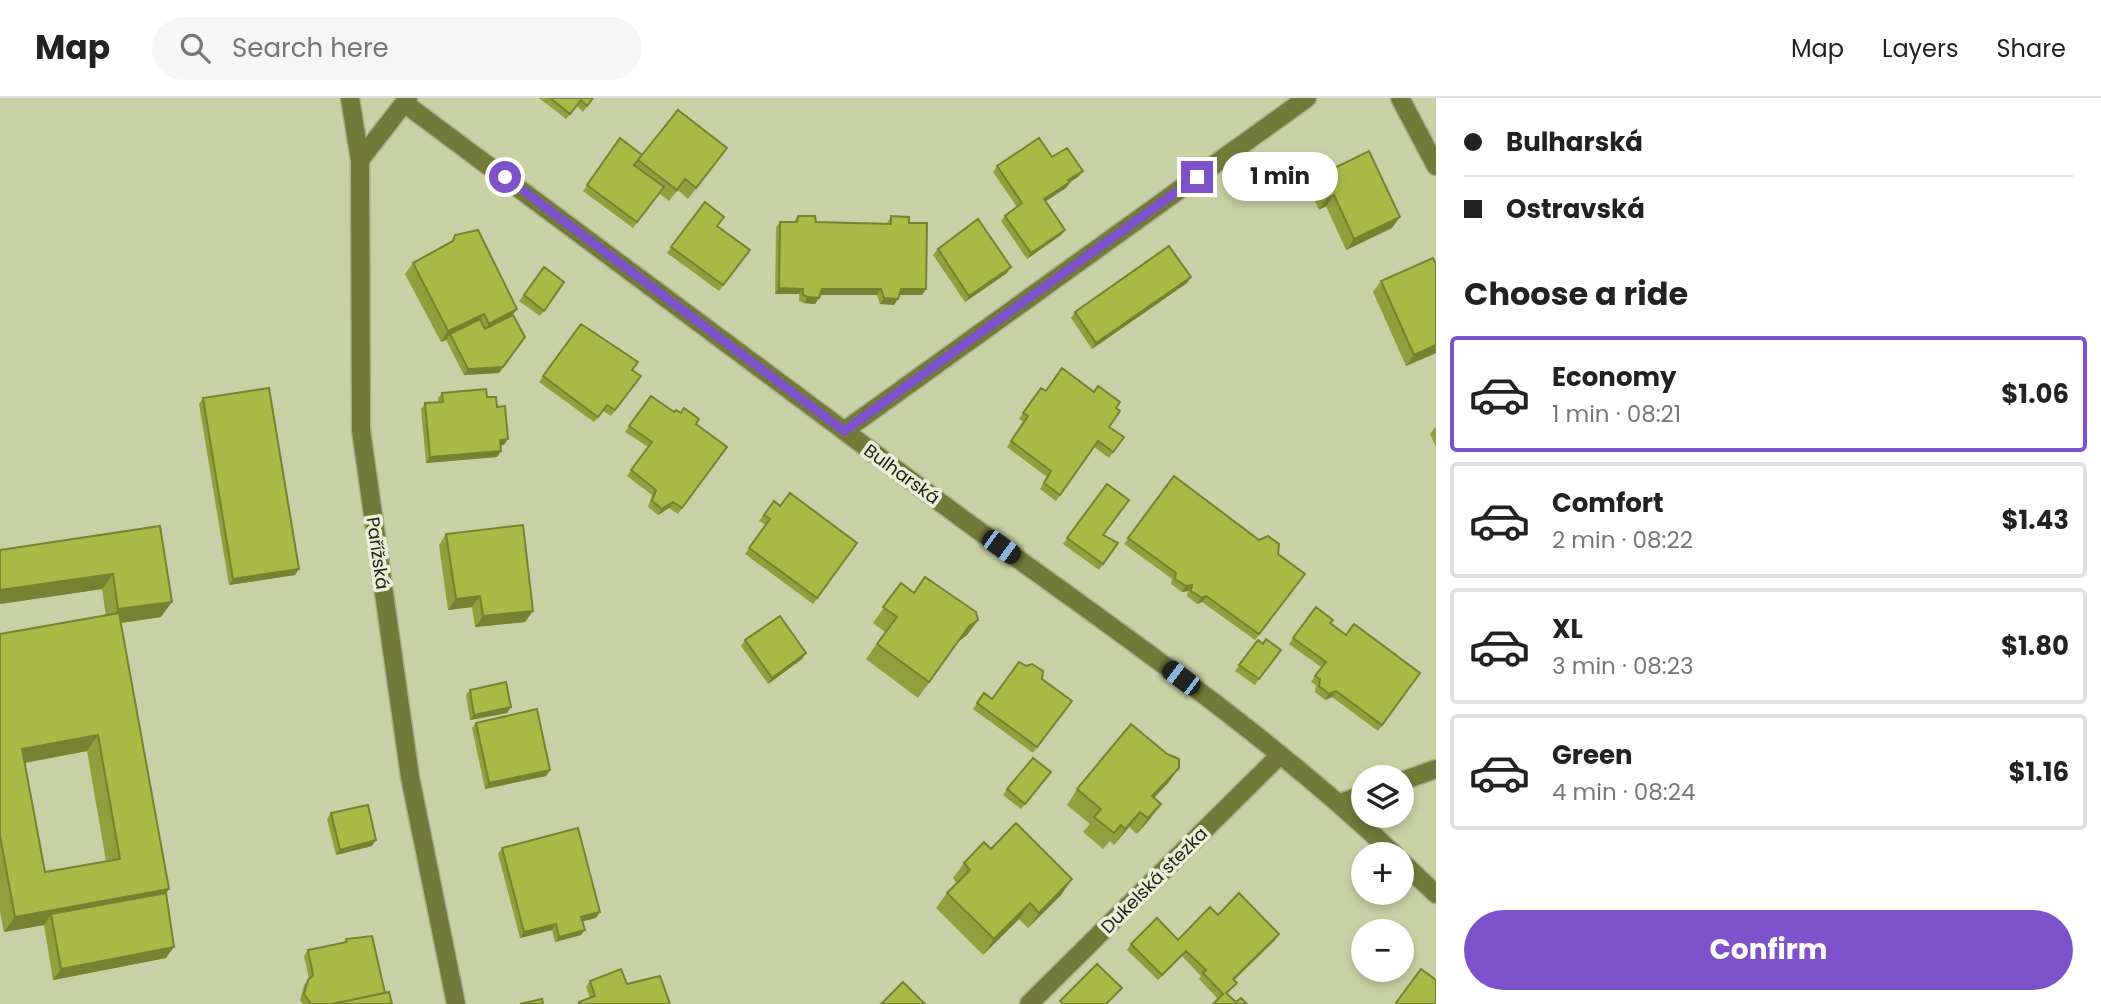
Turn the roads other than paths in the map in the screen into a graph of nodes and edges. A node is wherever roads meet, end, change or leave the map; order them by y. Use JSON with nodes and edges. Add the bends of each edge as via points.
{"nodes":[{"id":1,"x":350,"y":98,"type":"edge"},
{"id":2,"x":1307,"y":98,"type":"edge"},
{"id":3,"x":1400,"y":98,"type":"edge"},
{"id":4,"x":406,"y":100,"type":"edge"},
{"id":5,"x":360,"y":160,"type":"junction"},
{"id":6,"x":1436,"y":166,"type":"edge"},
{"id":7,"x":844,"y":431,"type":"junction"},
{"id":8,"x":1280,"y":755,"type":"junction"},
{"id":9,"x":1436,"y":769,"type":"edge"},
{"id":10,"x":1414,"y":777,"type":"edge"},
{"id":11,"x":1351,"y":799,"type":"edge"},
{"id":12,"x":1340,"y":803,"type":"junction"},
{"id":13,"x":1381,"y":842,"type":"edge"},
{"id":14,"x":1414,"y":873,"type":"edge"},
{"id":15,"x":1436,"y":894,"type":"edge"},
{"id":16,"x":456,"y":1004,"type":"edge"},
{"id":17,"x":1029,"y":1004,"type":"edge"}],
"edges":[{"from":1,"to":5,"type":"street","name":"Pařížská"},
{"from":2,"to":7,"type":"street"},
{"from":3,"to":6,"type":"street"},
{"from":4,"to":5,"type":"street"},
{"from":4,"to":7,"type":"street","name":"Bulharská"},
{"from":5,"to":16,"type":"street","name":"Pařížská","via":[[361,430],[410,777]]},
{"from":7,"to":8,"type":"street","name":"Bulharská"},
{"from":8,"to":12,"type":"street","name":"Bulharská"},
{"from":8,"to":17,"type":"street","name":"Dukelská stezka"},
{"from":9,"to":10,"type":"street"},
{"from":11,"to":12,"type":"street"},
{"from":12,"to":13,"type":"street","name":"Bulharská"},
{"from":14,"to":15,"type":"street"}]}
